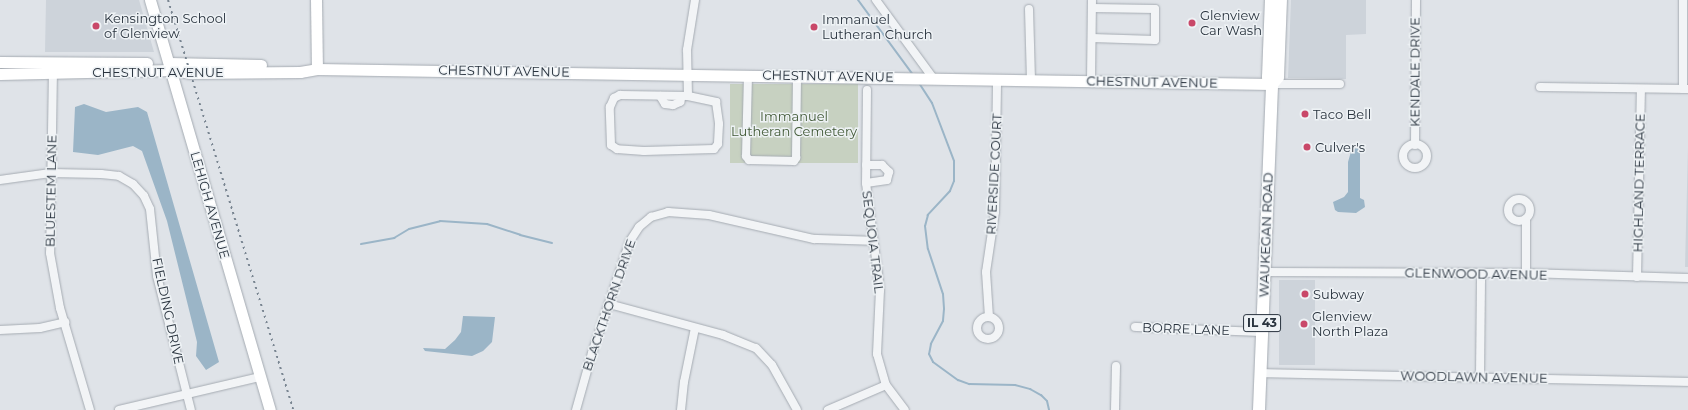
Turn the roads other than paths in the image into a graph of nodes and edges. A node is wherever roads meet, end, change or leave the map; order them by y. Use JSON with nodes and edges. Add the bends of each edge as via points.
{"nodes":[{"id":1,"x":150,"y":0,"type":"edge"},
{"id":2,"x":316,"y":0,"type":"edge"},
{"id":3,"x":695,"y":0,"type":"edge"},
{"id":4,"x":876,"y":0,"type":"edge"},
{"id":5,"x":1271,"y":0,"type":"edge"},
{"id":6,"x":1281,"y":0,"type":"edge"},
{"id":7,"x":1416,"y":0,"type":"edge"},
{"id":8,"x":1683,"y":0,"type":"edge"},
{"id":9,"x":1092,"y":4,"type":"edge"},
{"id":10,"x":1028,"y":9,"type":"dead end"},
{"id":11,"x":1092,"y":38,"type":"junction"},
{"id":12,"x":0,"y":62,"type":"edge"},
{"id":13,"x":54,"y":67,"type":"junction"},
{"id":14,"x":172,"y":67,"type":"junction"},
{"id":15,"x":316,"y":69,"type":"junction"},
{"id":16,"x":190,"y":72,"type":"junction"},
{"id":17,"x":0,"y":74,"type":"edge"},
{"id":18,"x":687,"y":74,"type":"junction"},
{"id":19,"x":748,"y":75,"type":"junction"},
{"id":20,"x":797,"y":76,"type":"junction"},
{"id":21,"x":928,"y":78,"type":"junction"},
{"id":22,"x":998,"y":79,"type":"junction"},
{"id":23,"x":1031,"y":79,"type":"junction"},
{"id":24,"x":1091,"y":80,"type":"junction"},
{"id":25,"x":1272,"y":84,"type":"junction"},
{"id":26,"x":1340,"y":84,"type":"dead end"},
{"id":27,"x":1540,"y":87,"type":"dead end"},
{"id":28,"x":1641,"y":89,"type":"junction"},
{"id":29,"x":1685,"y":89,"type":"edge"},
{"id":30,"x":867,"y":90,"type":"dead end"},
{"id":31,"x":685,"y":96,"type":"junction"},
{"id":32,"x":1415,"y":145,"type":"dead end"},
{"id":33,"x":866,"y":165,"type":"junction"},
{"id":34,"x":51,"y":173,"type":"junction"},
{"id":35,"x":0,"y":180,"type":"edge"},
{"id":36,"x":866,"y":183,"type":"junction"},
{"id":37,"x":211,"y":208,"type":"junction"},
{"id":38,"x":1526,"y":219,"type":"dead end"},
{"id":39,"x":874,"y":241,"type":"junction"},
{"id":40,"x":1264,"y":272,"type":"junction"},
{"id":41,"x":1481,"y":273,"type":"junction"},
{"id":42,"x":1526,"y":273,"type":"junction"},
{"id":43,"x":1637,"y":277,"type":"junction"},
{"id":44,"x":1688,"y":278,"type":"edge"},
{"id":45,"x":609,"y":304,"type":"junction"},
{"id":46,"x":988,"y":316,"type":"dead end"},
{"id":47,"x":65,"y":322,"type":"junction"},
{"id":48,"x":1135,"y":327,"type":"dead end"},
{"id":49,"x":695,"y":328,"type":"junction"},
{"id":50,"x":0,"y":330,"type":"edge"},
{"id":51,"x":1262,"y":332,"type":"junction"},
{"id":52,"x":1116,"y":366,"type":"dead end"},
{"id":53,"x":1260,"y":373,"type":"junction"},
{"id":54,"x":1480,"y":376,"type":"junction"},
{"id":55,"x":260,"y":377,"type":"junction"},
{"id":56,"x":1688,"y":382,"type":"edge"},
{"id":57,"x":886,"y":385,"type":"junction"},
{"id":58,"x":187,"y":394,"type":"junction"},
{"id":59,"x":90,"y":410,"type":"edge"},
{"id":60,"x":119,"y":410,"type":"edge"},
{"id":61,"x":191,"y":410,"type":"edge"},
{"id":62,"x":270,"y":410,"type":"edge"},
{"id":63,"x":576,"y":410,"type":"edge"},
{"id":64,"x":681,"y":410,"type":"edge"},
{"id":65,"x":797,"y":410,"type":"edge"},
{"id":66,"x":828,"y":410,"type":"edge"},
{"id":67,"x":905,"y":410,"type":"edge"},
{"id":68,"x":1115,"y":410,"type":"edge"},
{"id":69,"x":1259,"y":410,"type":"edge"}],
"edges":[{"from":1,"to":14,"type":"street","name":"LEHIGH AVENUE"},
{"from":2,"to":15,"type":"street"},
{"from":3,"to":18,"type":"street","via":[[687,50]]},
{"from":4,"to":21,"type":"street"},
{"from":5,"to":25,"type":"main road","name":"WAUKEGAN ROAD","number":"IL 43","via":[[1268,77]]},
{"from":6,"to":25,"type":"main road","name":"WAUKEGAN ROAD","number":"IL 43","via":[[1278,77]]},
{"from":7,"to":32,"type":"street","name":"KENDALE DRIVE"},
{"from":8,"to":29,"type":"street"},
{"from":9,"to":11,"type":"street"},
{"from":9,"to":11,"type":"street","via":[[1155,9],[1155,40]]},
{"from":10,"to":23,"type":"street"},
{"from":11,"to":24,"type":"street"},
{"from":12,"to":13,"type":"street","name":"CHESTNUT AVENUE"},
{"from":13,"to":14,"type":"street","name":"CHESTNUT AVENUE"},
{"from":13,"to":17,"type":"street","name":"CHESTNUT AVENUE"},
{"from":13,"to":34,"type":"street","name":"BLUESTEM LANE"},
{"from":14,"to":15,"type":"street","name":"CHESTNUT AVENUE","via":[[301,65]]},
{"from":14,"to":16,"type":"street","name":"CHESTNUT AVENUE"},
{"from":14,"to":37,"type":"street","name":"LEHIGH AVENUE"},
{"from":15,"to":16,"type":"street","name":"CHESTNUT AVENUE","via":[[300,72]]},
{"from":15,"to":18,"type":"street","name":"CHESTNUT AVENUE"},
{"from":16,"to":37,"type":"street","via":[[184,89],[212,191]]},
{"from":18,"to":19,"type":"street","name":"CHESTNUT AVENUE"},
{"from":18,"to":31,"type":"street"},
{"from":19,"to":20,"type":"street","name":"CHESTNUT AVENUE"},
{"from":19,"to":20,"type":"street","via":[[746,156],[749,160],[794,161]]},
{"from":20,"to":21,"type":"street","name":"CHESTNUT AVENUE"},
{"from":21,"to":22,"type":"street","name":"CHESTNUT AVENUE"},
{"from":22,"to":23,"type":"street","name":"CHESTNUT AVENUE"},
{"from":22,"to":46,"type":"street","name":"RIVERSIDE COURT","via":[[995,212],[986,272]]},
{"from":23,"to":24,"type":"street","name":"CHESTNUT AVENUE"},
{"from":24,"to":25,"type":"street","name":"CHESTNUT AVENUE"},
{"from":25,"to":26,"type":"street","name":"CHESTNUT AVENUE"},
{"from":25,"to":40,"type":"main road","name":"WAUKEGAN ROAD","number":"IL 43"},
{"from":27,"to":28,"type":"street"},
{"from":28,"to":29,"type":"street"},
{"from":28,"to":43,"type":"street","name":"HIGHLAND TERRACE"},
{"from":30,"to":33,"type":"street","name":"SEQUOIA TRAIL"},
{"from":31,"to":31,"type":"street","via":[[620,95],[614,98],[610,107],[610,141],[614,149],[710,151],[718,144],[719,108],[716,102],[711,100]]},
{"from":33,"to":36,"type":"street","name":"SEQUOIA TRAIL"},
{"from":33,"to":36,"type":"street","via":[[882,165],[889,172],[887,180]]},
{"from":34,"to":35,"type":"street","name":"FIELDING DRIVE"},
{"from":34,"to":47,"type":"street","name":"BLUESTEM LANE","via":[[50,253]]},
{"from":34,"to":58,"type":"street","name":"FIELDING DRIVE","via":[[119,176],[133,184],[144,196],[150,209],[157,276]]},
{"from":36,"to":39,"type":"street","name":"SEQUOIA TRAIL"},
{"from":37,"to":55,"type":"street","name":"LEHIGH AVENUE"},
{"from":38,"to":42,"type":"street"},
{"from":39,"to":45,"type":"street","name":"BLACKTHORN DRIVE","via":[[814,239],[709,215],[668,212],[651,217],[639,226],[630,241]]},
{"from":39,"to":57,"type":"street","name":"SEQUOIA TRAIL","via":[[880,290],[877,354]]},
{"from":40,"to":41,"type":"street","name":"GLENWOOD AVENUE"},
{"from":40,"to":51,"type":"main road","name":"WAUKEGAN ROAD","number":"IL 43"},
{"from":41,"to":42,"type":"street","name":"GLENWOOD AVENUE"},
{"from":41,"to":54,"type":"street"},
{"from":42,"to":43,"type":"street","name":"GLENWOOD AVENUE"},
{"from":43,"to":44,"type":"street","name":"GLENWOOD AVENUE"},
{"from":45,"to":49,"type":"street"},
{"from":45,"to":63,"type":"street","name":"BLACKTHORN DRIVE"},
{"from":47,"to":50,"type":"street","via":[[40,328]]},
{"from":47,"to":59,"type":"street","name":"BLUESTEM LANE","via":[[75,367]]},
{"from":48,"to":51,"type":"street","name":"BORRE LANE"},
{"from":49,"to":64,"type":"street"},
{"from":49,"to":65,"type":"street","via":[[723,335],[756,348],[772,365]]},
{"from":51,"to":53,"type":"main road","name":"WAUKEGAN ROAD","number":"IL 43"},
{"from":52,"to":68,"type":"street"},
{"from":53,"to":54,"type":"street","name":"WOODLAWN AVENUE"},
{"from":53,"to":69,"type":"main road","name":"WAUKEGAN ROAD","number":"IL 43"},
{"from":54,"to":56,"type":"street","name":"WOODLAWN AVENUE"},
{"from":55,"to":58,"type":"street"},
{"from":55,"to":62,"type":"street","name":"LEHIGH AVENUE"},
{"from":57,"to":66,"type":"street"},
{"from":57,"to":67,"type":"street","name":"SEQUOIA TRAIL"},
{"from":58,"to":60,"type":"street"},
{"from":58,"to":61,"type":"street","name":"FIELDING DRIVE"}]}
